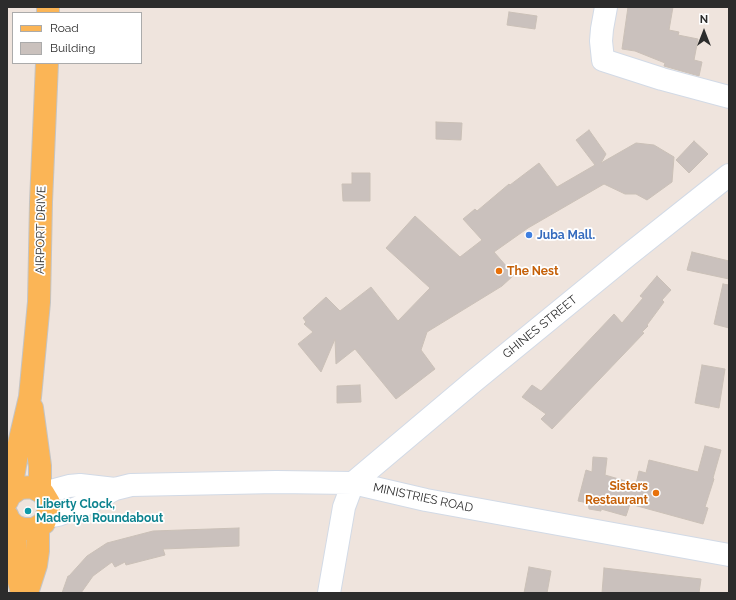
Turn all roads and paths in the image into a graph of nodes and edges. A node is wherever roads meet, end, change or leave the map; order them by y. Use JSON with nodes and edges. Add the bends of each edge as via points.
{"nodes":[{"id":1,"x":606,"y":7,"type":"edge"},
{"id":2,"x":47,"y":64,"type":"edge"},
{"id":3,"x":729,"y":97,"type":"edge"},
{"id":4,"x":729,"y":175,"type":"edge"},
{"id":5,"x":30,"y":397,"type":"junction"},
{"id":6,"x":353,"y":483,"type":"junction"},
{"id":7,"x":114,"y":488,"type":"junction"},
{"id":8,"x":42,"y":492,"type":"junction"},
{"id":9,"x":9,"y":509,"type":"edge"},
{"id":10,"x":43,"y":522,"type":"junction"},
{"id":11,"x":729,"y":555,"type":"edge"},
{"id":12,"x":22,"y":593,"type":"edge"},
{"id":13,"x":27,"y":593,"type":"edge"},
{"id":14,"x":329,"y":593,"type":"edge"}],
"edges":[{"from":1,"to":3,"type":"street","via":[[601,41],[603,60]]},
{"from":2,"to":5,"type":"main road","name":"AIRPORT DRIVE","via":[[39,302]]},
{"from":4,"to":6,"type":"street","name":"GHINES STREET","via":[[474,381]]},
{"from":5,"to":8,"type":"main road","name":"AIRPORT DRIVE"},
{"from":5,"to":9,"type":"main road","name":"AIRPORT DRIVE","via":[[18,448]]},
{"from":6,"to":7,"type":"street","name":"MINISTRIES ROAD","via":[[261,482],[131,485]]},
{"from":6,"to":11,"type":"street","name":"MINISTRIES ROAD","via":[[426,500]]},
{"from":6,"to":14,"type":"street","via":[[344,507]]},
{"from":7,"to":8,"type":"street","name":"MINISTRIES ROAD","via":[[80,485]]},
{"from":7,"to":10,"type":"street","name":"MINISTRIES ROAD","via":[[87,504]]},
{"from":8,"to":9,"type":"main road","via":[[32,487],[20,488]]},
{"from":8,"to":10,"type":"main road","via":[[49,503],[49,510]]},
{"from":9,"to":10,"type":"main road","via":[[23,529],[34,529]]},
{"from":9,"to":12,"type":"main road","name":"AIRPORT DRIVE","via":[[17,574]]},
{"from":10,"to":13,"type":"main road","via":[[36,565]]}]}
